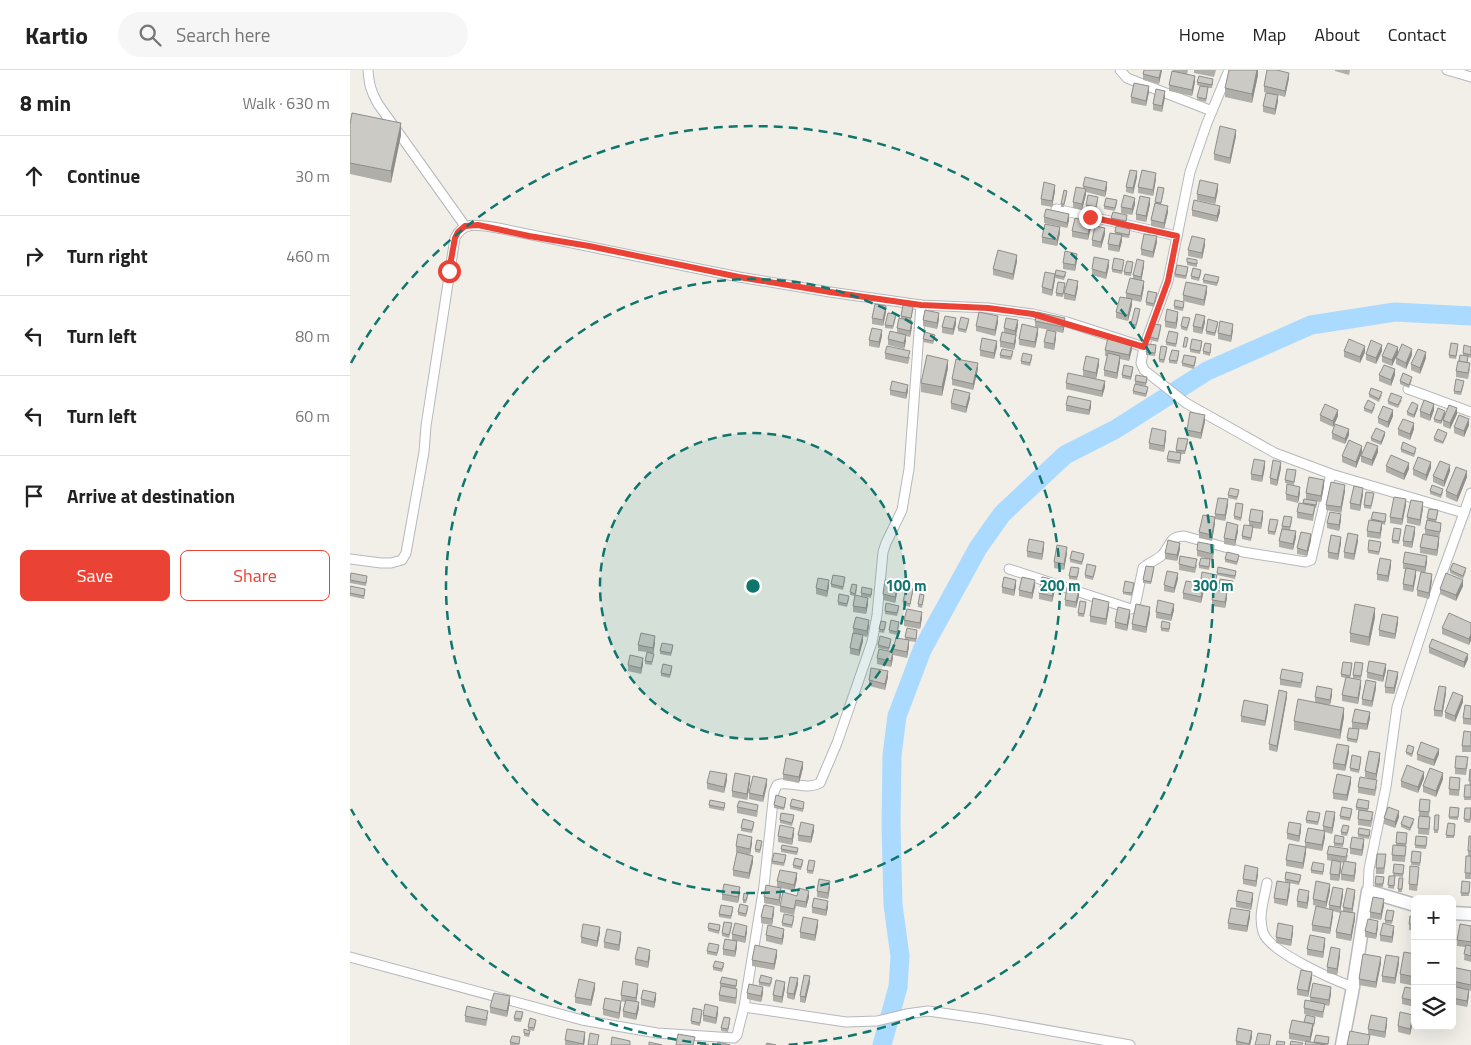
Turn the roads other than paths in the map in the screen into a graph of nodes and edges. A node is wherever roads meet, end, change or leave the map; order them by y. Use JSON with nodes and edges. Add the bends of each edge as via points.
{"nodes":[{"id":1,"x":368,"y":70,"type":"edge"},
{"id":2,"x":1120,"y":70,"type":"edge"},
{"id":3,"x":1229,"y":70,"type":"edge"},
{"id":4,"x":1447,"y":70,"type":"edge"},
{"id":5,"x":1471,"y":77,"type":"edge"},
{"id":6,"x":1212,"y":110,"type":"junction"},
{"id":7,"x":1056,"y":209,"type":"edge"},
{"id":8,"x":465,"y":226,"type":"junction"},
{"id":9,"x":1177,"y":236,"type":"junction"},
{"id":10,"x":921,"y":305,"type":"junction"},
{"id":11,"x":1144,"y":347,"type":"junction"},
{"id":12,"x":1408,"y":389,"type":"edge"},
{"id":13,"x":1471,"y":412,"type":"edge"},
{"id":14,"x":1331,"y":474,"type":"junction"},
{"id":15,"x":1471,"y":493,"type":"edge"},
{"id":16,"x":1464,"y":513,"type":"junction"},
{"id":17,"x":350,"y":559,"type":"edge"},
{"id":18,"x":1009,"y":569,"type":"dead end"},
{"id":19,"x":1267,"y":883,"type":"dead end"},
{"id":20,"x":1368,"y":891,"type":"junction"},
{"id":21,"x":1411,"y":904,"type":"edge"},
{"id":22,"x":1456,"y":913,"type":"edge"},
{"id":23,"x":1471,"y":914,"type":"edge"},
{"id":24,"x":350,"y":957,"type":"edge"},
{"id":25,"x":1353,"y":987,"type":"junction"},
{"id":26,"x":744,"y":1007,"type":"junction"},
{"id":27,"x":1130,"y":1045,"type":"edge"},
{"id":28,"x":1342,"y":1045,"type":"edge"}],
"edges":[{"from":1,"to":8,"type":"street","via":[[371,92],[378,104]]},
{"from":2,"to":6,"type":"street","via":[[1127,78]]},
{"from":3,"to":6,"type":"street"},
{"from":4,"to":5,"type":"street"},
{"from":6,"to":9,"type":"street","via":[[1190,172]]},
{"from":7,"to":9,"type":"street"},
{"from":8,"to":10,"type":"street","via":[[498,228],[748,279]]},
{"from":8,"to":17,"type":"street","via":[[455,238],[406,553],[402,560],[391,563]]},
{"from":9,"to":11,"type":"street","via":[[1168,281]]},
{"from":10,"to":11,"type":"street","via":[[1033,314]]},
{"from":10,"to":26,"type":"street","via":[[909,469],[902,510],[883,552],[872,642],[820,783],[815,786],[780,784],[774,792],[764,886]]},
{"from":11,"to":14,"type":"street","via":[[1141,367],[1186,403],[1275,453]]},
{"from":12,"to":13,"type":"street"},
{"from":14,"to":16,"type":"street"},
{"from":14,"to":18,"type":"street","via":[[1311,560],[1306,562],[1176,537],[1163,555],[1143,568],[1135,606],[1131,609]]},
{"from":15,"to":16,"type":"street"},
{"from":16,"to":20,"type":"street","via":[[1397,707]]},
{"from":19,"to":25,"type":"street","via":[[1261,923],[1267,940],[1322,975]]},
{"from":20,"to":21,"type":"street"},
{"from":20,"to":25,"type":"street"},
{"from":22,"to":23,"type":"street"},
{"from":24,"to":26,"type":"street","via":[[582,1020],[657,1033],[734,1038]]},
{"from":25,"to":28,"type":"street"},
{"from":26,"to":27,"type":"street","via":[[846,1022],[878,1021],[928,1011]]}]}
